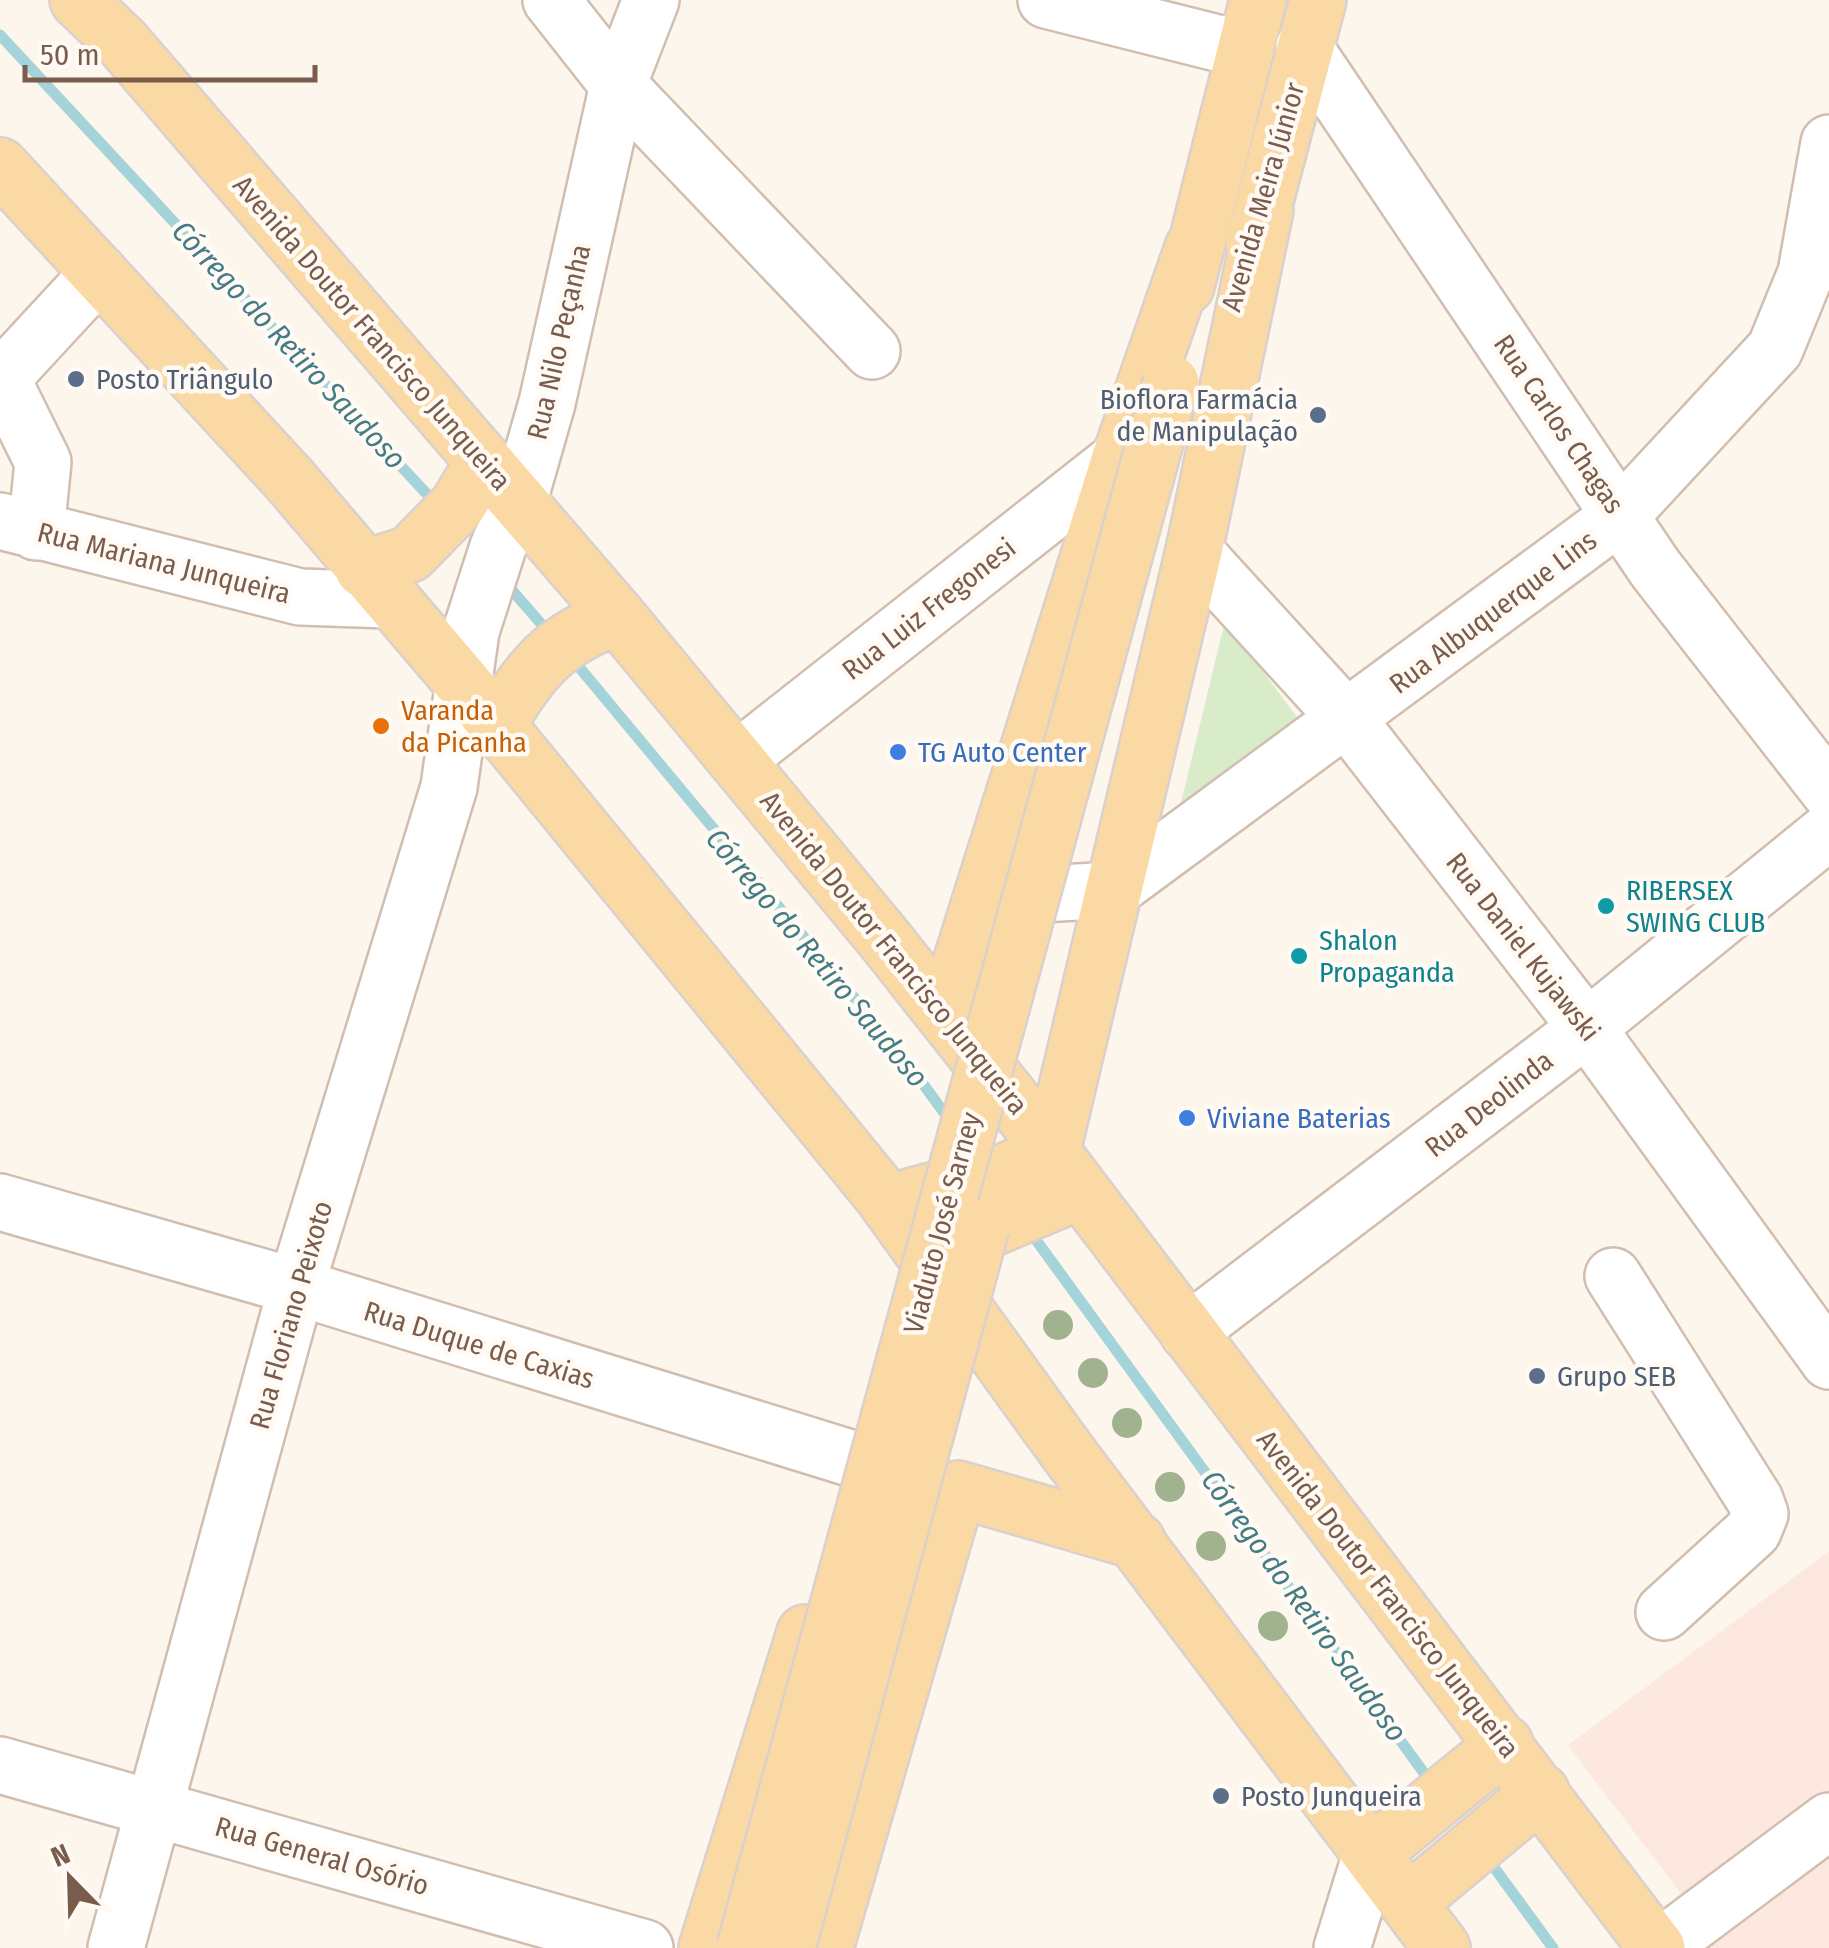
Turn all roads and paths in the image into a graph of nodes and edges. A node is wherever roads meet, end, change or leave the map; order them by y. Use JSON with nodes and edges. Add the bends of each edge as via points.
{"nodes":[{"id":1,"x":78,"y":0,"type":"edge"},
{"id":2,"x":551,"y":0,"type":"edge"},
{"id":3,"x":651,"y":0,"type":"edge"},
{"id":4,"x":1046,"y":0,"type":"edge"},
{"id":5,"x":1311,"y":23,"type":"edge"},
{"id":6,"x":1252,"y":25,"type":"edge"},
{"id":7,"x":618,"y":85,"type":"junction"},
{"id":8,"x":1829,"y":143,"type":"edge"},
{"id":9,"x":0,"y":166,"type":"edge"},
{"id":10,"x":1265,"y":210,"type":"junction"},
{"id":11,"x":1193,"y":248,"type":"junction"},
{"id":12,"x":99,"y":273,"type":"junction"},
{"id":13,"x":1818,"y":280,"type":"edge"},
{"id":14,"x":872,"y":352,"type":"dead end"},
{"id":15,"x":1,"y":379,"type":"edge"},
{"id":16,"x":1188,"y":388,"type":"junction"},
{"id":17,"x":1120,"y":458,"type":"junction"},
{"id":18,"x":470,"y":484,"type":"junction"},
{"id":19,"x":1621,"y":515,"type":"junction"},
{"id":20,"x":18,"y":526,"type":"edge"},
{"id":21,"x":508,"y":526,"type":"junction"},
{"id":22,"x":1194,"y":551,"type":"junction"},
{"id":23,"x":388,"y":575,"type":"junction"},
{"id":24,"x":598,"y":623,"type":"junction"},
{"id":25,"x":467,"y":656,"type":"junction"},
{"id":26,"x":1348,"y":720,"type":"junction"},
{"id":27,"x":497,"y":726,"type":"junction"},
{"id":28,"x":738,"y":759,"type":"junction"},
{"id":29,"x":1829,"y":791,"type":"edge"},
{"id":30,"x":1829,"y":830,"type":"edge"},
{"id":31,"x":1112,"y":890,"type":"junction"},
{"id":32,"x":983,"y":898,"type":"junction"},
{"id":33,"x":945,"y":1014,"type":"junction"},
{"id":34,"x":1587,"y":1028,"type":"junction"},
{"id":35,"x":1044,"y":1180,"type":"junction"},
{"id":36,"x":901,"y":1195,"type":"junction"},
{"id":37,"x":0,"y":1202,"type":"edge"},
{"id":38,"x":946,"y":1247,"type":"junction"},
{"id":39,"x":1613,"y":1276,"type":"dead end"},
{"id":40,"x":297,"y":1288,"type":"junction"},
{"id":41,"x":1188,"y":1332,"type":"junction"},
{"id":42,"x":1829,"y":1361,"type":"edge"},
{"id":43,"x":858,"y":1463,"type":"junction"},
{"id":44,"x":958,"y":1489,"type":"junction"},
{"id":45,"x":1137,"y":1541,"type":"junction"},
{"id":46,"x":1664,"y":1612,"type":"dead end"},
{"id":47,"x":1493,"y":1754,"type":"junction"},
{"id":48,"x":0,"y":1765,"type":"edge"},
{"id":49,"x":1529,"y":1803,"type":"junction"},
{"id":50,"x":154,"y":1809,"type":"junction"},
{"id":51,"x":1829,"y":1821,"type":"edge"},
{"id":52,"x":1383,"y":1844,"type":"junction"},
{"id":53,"x":1421,"y":1893,"type":"junction"},
{"id":54,"x":116,"y":1948,"type":"edge"},
{"id":55,"x":645,"y":1948,"type":"edge"},
{"id":56,"x":707,"y":1948,"type":"edge"},
{"id":57,"x":745,"y":1948,"type":"edge"},
{"id":58,"x":787,"y":1948,"type":"edge"},
{"id":59,"x":825,"y":1948,"type":"edge"},
{"id":60,"x":1342,"y":1948,"type":"edge"},
{"id":61,"x":1442,"y":1948,"type":"edge"},
{"id":62,"x":1658,"y":1948,"type":"edge"}],
"edges":[{"from":1,"to":18,"type":"main road","name":"Avenida Doutor Francisco Junqueira","via":[[124,43]]},
{"from":2,"to":7,"type":"street"},
{"from":3,"to":7,"type":"street","name":"Rua Nilo Peçanha"},
{"from":4,"to":6,"type":"street"},
{"from":5,"to":10,"type":"main road","name":"Avenida Meira Júnior"},
{"from":5,"to":19,"type":"street","name":"Rua Carlos Chagas"},
{"from":6,"to":11,"type":"main road","name":"Avenida Meira Júnior"},
{"from":7,"to":14,"type":"street"},
{"from":7,"to":21,"type":"street","name":"Rua Nilo Peçanha","via":[[547,403]]},
{"from":8,"to":13,"type":"street","name":"Rua Albuquerque Lins"},
{"from":9,"to":12,"type":"main road"},
{"from":10,"to":16,"type":"main road","name":"Avenida Meira Júnior"},
{"from":10,"to":22,"type":"main road"},
{"from":11,"to":16,"type":"main road","name":"Avenida Meira Júnior"},
{"from":11,"to":17,"type":"main road"},
{"from":12,"to":15,"type":"street"},
{"from":12,"to":23,"type":"main road"},
{"from":13,"to":19,"type":"street","name":"Rua Albuquerque Lins","via":[[1775,349]]},
{"from":15,"to":20,"type":"street","via":[[43,462]]},
{"from":16,"to":57,"type":"main road","name":"Viaduto José Sarney","bridge":true},
{"from":16,"to":58,"type":"main road","name":"Viaduto José Sarney","bridge":true},
{"from":17,"to":28,"type":"street","name":"Rua Luiz Fregonesi"},
{"from":17,"to":32,"type":"main road"},
{"from":18,"to":21,"type":"main road","name":"Avenida Doutor Francisco Junqueira"},
{"from":18,"to":23,"type":"main road"},
{"from":19,"to":26,"type":"street","name":"Rua Albuquerque Lins"},
{"from":19,"to":29,"type":"street","name":"Rua Carlos Chagas"},
{"from":20,"to":23,"type":"street","name":"Rua Mariana Junqueira","via":[[300,597]]},
{"from":21,"to":24,"type":"main road","name":"Avenida Doutor Francisco Junqueira"},
{"from":21,"to":25,"type":"street","name":"Rua Nilo Peçanha"},
{"from":22,"to":26,"type":"street","name":"Rua Daniel Kujawski"},
{"from":22,"to":31,"type":"main road"},
{"from":23,"to":25,"type":"main road"},
{"from":24,"to":27,"type":"main road","via":[[524,680]]},
{"from":24,"to":28,"type":"main road","name":"Avenida Doutor Francisco Junqueira"},
{"from":25,"to":27,"type":"main road"},
{"from":25,"to":40,"type":"street","name":"Rua Floriano Peixoto","via":[[449,788]]},
{"from":26,"to":31,"type":"street","name":"Rua Albuquerque Lins"},
{"from":26,"to":34,"type":"street","name":"Rua Daniel Kujawski"},
{"from":27,"to":36,"type":"main road"},
{"from":28,"to":33,"type":"main road","name":"Avenida Doutor Francisco Junqueira"},
{"from":30,"to":34,"type":"street","name":"Rua Deolinda"},
{"from":31,"to":32,"type":"street"},
{"from":31,"to":35,"type":"main road"},
{"from":32,"to":33,"type":"main road"},
{"from":33,"to":35,"type":"main road","name":"Avenida Doutor Francisco Junqueira"},
{"from":34,"to":41,"type":"street","name":"Rua Deolinda"},
{"from":34,"to":42,"type":"street","name":"Rua Daniel Kujawski"},
{"from":35,"to":36,"type":"main road"},
{"from":35,"to":38,"type":"main road"},
{"from":35,"to":41,"type":"main road","name":"Avenida Doutor Francisco Junqueira"},
{"from":36,"to":38,"type":"main road"},
{"from":37,"to":40,"type":"street","name":"Rua Duque de Caxias"},
{"from":38,"to":43,"type":"main road"},
{"from":38,"to":45,"type":"main road"},
{"from":39,"to":46,"type":"street","via":[[1760,1514],[1753,1531]]},
{"from":40,"to":43,"type":"street","name":"Rua Duque de Caxias"},
{"from":40,"to":50,"type":"street","name":"Rua Floriano Peixoto"},
{"from":41,"to":47,"type":"main road","name":"Avenida Doutor Francisco Junqueira"},
{"from":43,"to":44,"type":"street","name":"Rua Duque de Caxias"},
{"from":43,"to":56,"type":"main road"},
{"from":44,"to":45,"type":"main road"},
{"from":44,"to":59,"type":"main road"},
{"from":45,"to":52,"type":"main road"},
{"from":47,"to":49,"type":"main road","name":"Avenida Doutor Francisco Junqueira"},
{"from":47,"to":52,"type":"main road"},
{"from":48,"to":50,"type":"street","name":"Rua General Osório"},
{"from":49,"to":53,"type":"main road"},
{"from":49,"to":62,"type":"main road","name":"Avenida Doutor Francisco Junqueira"},
{"from":50,"to":54,"type":"street","name":"Rua Floriano Peixoto"},
{"from":50,"to":55,"type":"street","name":"Rua General Osório"},
{"from":51,"to":62,"type":"street"},
{"from":52,"to":53,"type":"main road"},
{"from":52,"to":60,"type":"street"},
{"from":53,"to":61,"type":"main road"}]}
